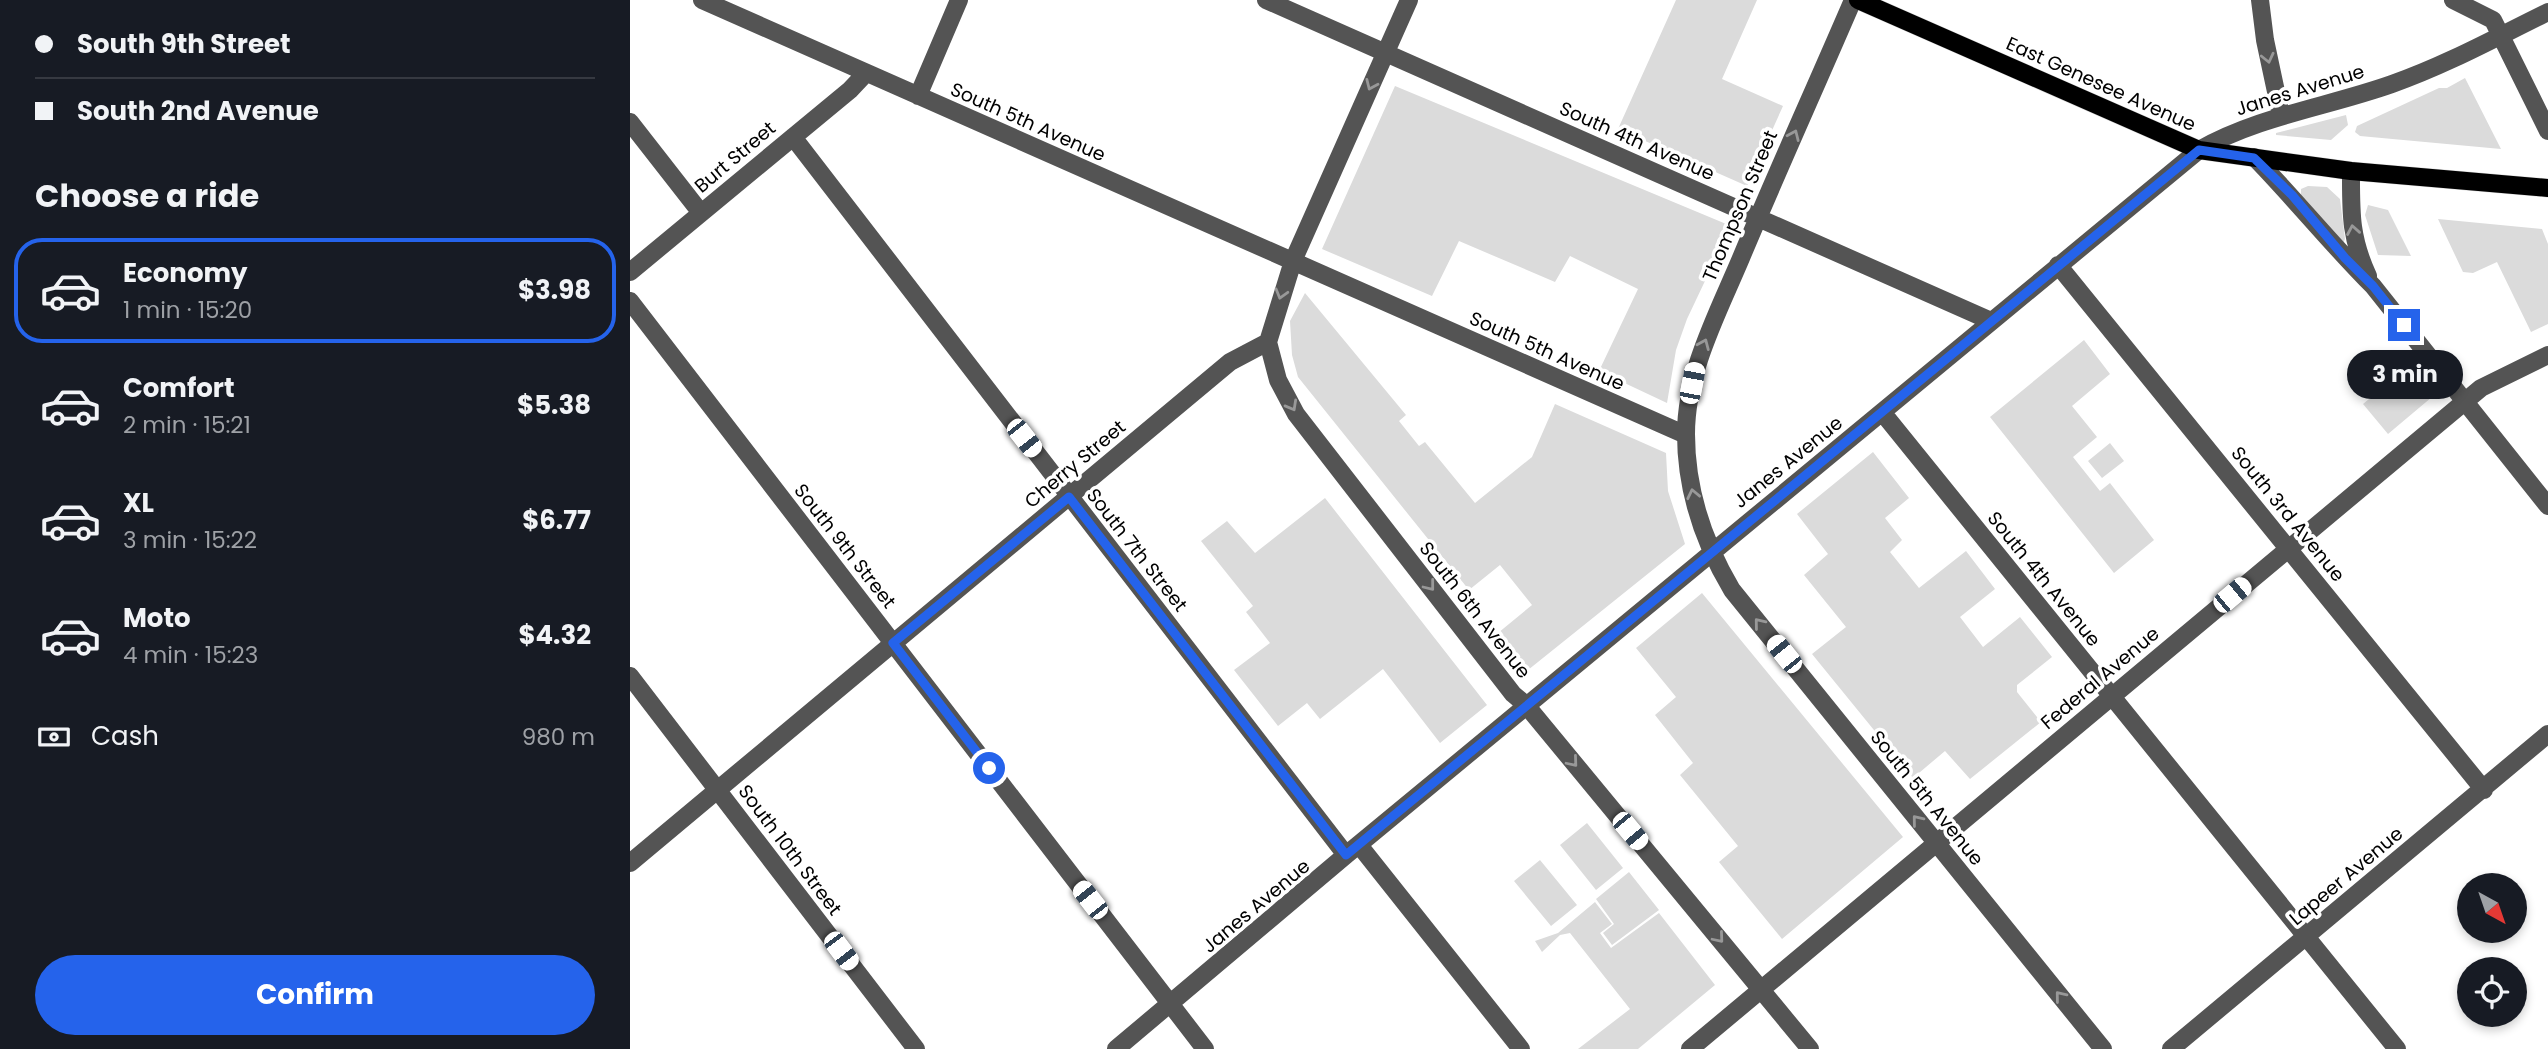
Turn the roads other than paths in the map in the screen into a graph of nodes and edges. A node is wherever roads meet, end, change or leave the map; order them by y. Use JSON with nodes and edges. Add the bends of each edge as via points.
{"nodes":[{"id":1,"x":702,"y":0,"type":"edge"},
{"id":2,"x":959,"y":0,"type":"edge"},
{"id":3,"x":1266,"y":0,"type":"edge"},
{"id":4,"x":1409,"y":0,"type":"edge"},
{"id":5,"x":1855,"y":0,"type":"edge"},
{"id":6,"x":2260,"y":0,"type":"edge"},
{"id":7,"x":2453,"y":0,"type":"edge"},
{"id":8,"x":2548,"y":12,"type":"edge"},
{"id":9,"x":2501,"y":35,"type":"junction"},
{"id":10,"x":1385,"y":53,"type":"junction"},
{"id":11,"x":866,"y":73,"type":"junction"},
{"id":12,"x":918,"y":96,"type":"junction"},
{"id":13,"x":2281,"y":115,"type":"junction"},
{"id":14,"x":630,"y":122,"type":"edge"},
{"id":15,"x":2548,"y":131,"type":"edge"},
{"id":16,"x":793,"y":137,"type":"junction"},
{"id":17,"x":2199,"y":150,"type":"junction"},
{"id":18,"x":2254,"y":158,"type":"junction"},
{"id":19,"x":2351,"y":171,"type":"junction"},
{"id":20,"x":2548,"y":188,"type":"edge"},
{"id":21,"x":701,"y":213,"type":"junction"},
{"id":22,"x":1758,"y":216,"type":"junction"},
{"id":23,"x":1293,"y":261,"type":"junction"},
{"id":24,"x":2058,"y":265,"type":"junction"},
{"id":25,"x":630,"y":272,"type":"edge"},
{"id":26,"x":2373,"y":286,"type":"junction"},
{"id":27,"x":630,"y":301,"type":"edge"},
{"id":28,"x":1991,"y":321,"type":"junction"},
{"id":29,"x":1268,"y":342,"type":"junction"},
{"id":30,"x":2548,"y":355,"type":"edge"},
{"id":31,"x":2465,"y":402,"type":"junction"},
{"id":32,"x":1882,"y":412,"type":"junction"},
{"id":33,"x":1686,"y":435,"type":"junction"},
{"id":34,"x":1069,"y":497,"type":"junction"},
{"id":35,"x":2548,"y":506,"type":"edge"},
{"id":36,"x":2289,"y":547,"type":"junction"},
{"id":37,"x":1712,"y":552,"type":"junction"},
{"id":38,"x":893,"y":643,"type":"junction"},
{"id":39,"x":630,"y":676,"type":"edge"},
{"id":40,"x":2112,"y":696,"type":"junction"},
{"id":41,"x":1526,"y":705,"type":"junction"},
{"id":42,"x":2548,"y":734,"type":"edge"},
{"id":43,"x":717,"y":790,"type":"junction"},
{"id":44,"x":2484,"y":790,"type":"junction"},
{"id":45,"x":1935,"y":843,"type":"junction"},
{"id":46,"x":1353,"y":850,"type":"junction"},
{"id":47,"x":630,"y":863,"type":"edge"},
{"id":48,"x":2306,"y":936,"type":"junction"},
{"id":49,"x":1761,"y":988,"type":"junction"},
{"id":50,"x":1170,"y":1005,"type":"junction"},
{"id":51,"x":916,"y":1049,"type":"edge"},
{"id":52,"x":1116,"y":1049,"type":"edge"},
{"id":53,"x":1205,"y":1049,"type":"edge"},
{"id":54,"x":1521,"y":1049,"type":"edge"},
{"id":55,"x":1690,"y":1049,"type":"edge"},
{"id":56,"x":1810,"y":1049,"type":"edge"},
{"id":57,"x":2103,"y":1049,"type":"edge"},
{"id":58,"x":2171,"y":1049,"type":"edge"},
{"id":59,"x":2397,"y":1049,"type":"edge"}],
"edges":[{"from":1,"to":11,"type":"street","name":"South 5th Avenue"},
{"from":2,"to":12,"type":"street"},
{"from":3,"to":10,"type":"street","name":"South 4th Avenue"},
{"from":4,"to":10,"type":"street"},
{"from":5,"to":17,"type":"main road","name":"East Genesee Avenue"},
{"from":22,"to":5,"type":"street","name":"Thompson Street","one_way":true},
{"from":6,"to":13,"type":"street","one_way":true},
{"from":7,"to":9,"type":"street","via":[[2493,20]]},
{"from":8,"to":9,"type":"street","name":"Janes Avenue"},
{"from":9,"to":13,"type":"street","name":"Janes Avenue","via":[[2393,83]]},
{"from":9,"to":15,"type":"street"},
{"from":10,"to":22,"type":"street","name":"South 4th Avenue"},
{"from":10,"to":23,"type":"street","one_way":true},
{"from":11,"to":12,"type":"street","name":"South 5th Avenue"},
{"from":11,"to":16,"type":"street","name":"Burt Street"},
{"from":12,"to":23,"type":"street","name":"South 5th Avenue"},
{"from":13,"to":17,"type":"street","name":"Janes Avenue"},
{"from":14,"to":21,"type":"street"},
{"from":16,"to":21,"type":"street","name":"Burt Street"},
{"from":16,"to":34,"type":"street","name":"South 7th Street"},
{"from":17,"to":18,"type":"main road","name":"East Genesee Avenue"},
{"from":17,"to":24,"type":"street","name":"Janes Avenue"},
{"from":18,"to":19,"type":"main road","name":"East Genesee Avenue"},
{"from":18,"to":26,"type":"street"},
{"from":19,"to":20,"type":"main road","name":"East Genesee Avenue"},
{"from":26,"to":19,"type":"street","one_way":true,"via":[[2351,226]]},
{"from":21,"to":25,"type":"street","name":"Burt Street"},
{"from":22,"to":28,"type":"street","name":"South 4th Avenue"},
{"from":33,"to":22,"type":"street","name":"Thompson Street","one_way":true,"via":[[1695,366]]},
{"from":23,"to":29,"type":"street","one_way":true},
{"from":23,"to":33,"type":"street","name":"South 5th Avenue"},
{"from":24,"to":28,"type":"street","name":"Janes Avenue"},
{"from":24,"to":36,"type":"street","name":"South 3rd Avenue"},
{"from":26,"to":31,"type":"street"},
{"from":27,"to":38,"type":"street","name":"South 9th Street"},
{"from":28,"to":32,"type":"street","name":"Janes Avenue"},
{"from":29,"to":34,"type":"street","name":"Cherry Street","via":[[1230,362]]},
{"from":29,"to":41,"type":"street","name":"South 6th Avenue","one_way":true,"via":[[1278,380],[1296,414]]},
{"from":30,"to":31,"type":"street","name":"Federal Avenue","via":[[2481,388]]},
{"from":31,"to":35,"type":"street"},
{"from":31,"to":36,"type":"street","name":"Federal Avenue"},
{"from":32,"to":37,"type":"street","name":"Janes Avenue"},
{"from":32,"to":40,"type":"street","name":"South 4th Avenue"},
{"from":37,"to":33,"type":"street","name":"South 5th Avenue","one_way":true,"via":[[1698,515]]},
{"from":34,"to":38,"type":"street","name":"Cherry Street"},
{"from":34,"to":46,"type":"street","name":"South 7th Street"},
{"from":36,"to":40,"type":"street","name":"Federal Avenue"},
{"from":36,"to":44,"type":"street","name":"South 3rd Avenue"},
{"from":37,"to":41,"type":"street","name":"Janes Avenue"},
{"from":45,"to":37,"type":"street","name":"South 5th Avenue","one_way":true,"via":[[1732,590]]},
{"from":38,"to":43,"type":"street","name":"Cherry Street"},
{"from":38,"to":50,"type":"street","name":"South 9th Street"},
{"from":39,"to":43,"type":"street","name":"South 10th Street"},
{"from":40,"to":45,"type":"street","name":"Federal Avenue"},
{"from":40,"to":48,"type":"street","name":"South 4th Avenue"},
{"from":41,"to":46,"type":"street","name":"Janes Avenue"},
{"from":41,"to":49,"type":"street","name":"South 6th Avenue","one_way":true},
{"from":42,"to":44,"type":"street","name":"Lapeer Avenue"},
{"from":43,"to":47,"type":"street","name":"Cherry Street"},
{"from":43,"to":51,"type":"street","name":"South 10th Street"},
{"from":44,"to":48,"type":"street","name":"Lapeer Avenue"},
{"from":45,"to":49,"type":"street","name":"Federal Avenue"},
{"from":57,"to":45,"type":"street","name":"South 5th Avenue","one_way":true},
{"from":46,"to":50,"type":"street","name":"Janes Avenue"},
{"from":46,"to":54,"type":"street","name":"South 7th Street"},
{"from":48,"to":58,"type":"street","name":"Lapeer Avenue"},
{"from":48,"to":59,"type":"street","name":"South 4th Avenue"},
{"from":49,"to":55,"type":"street","name":"Federal Avenue"},
{"from":49,"to":56,"type":"street","name":"South 6th Avenue"},
{"from":50,"to":52,"type":"street","name":"Janes Avenue"},
{"from":50,"to":53,"type":"street","name":"South 9th Street"}]}
